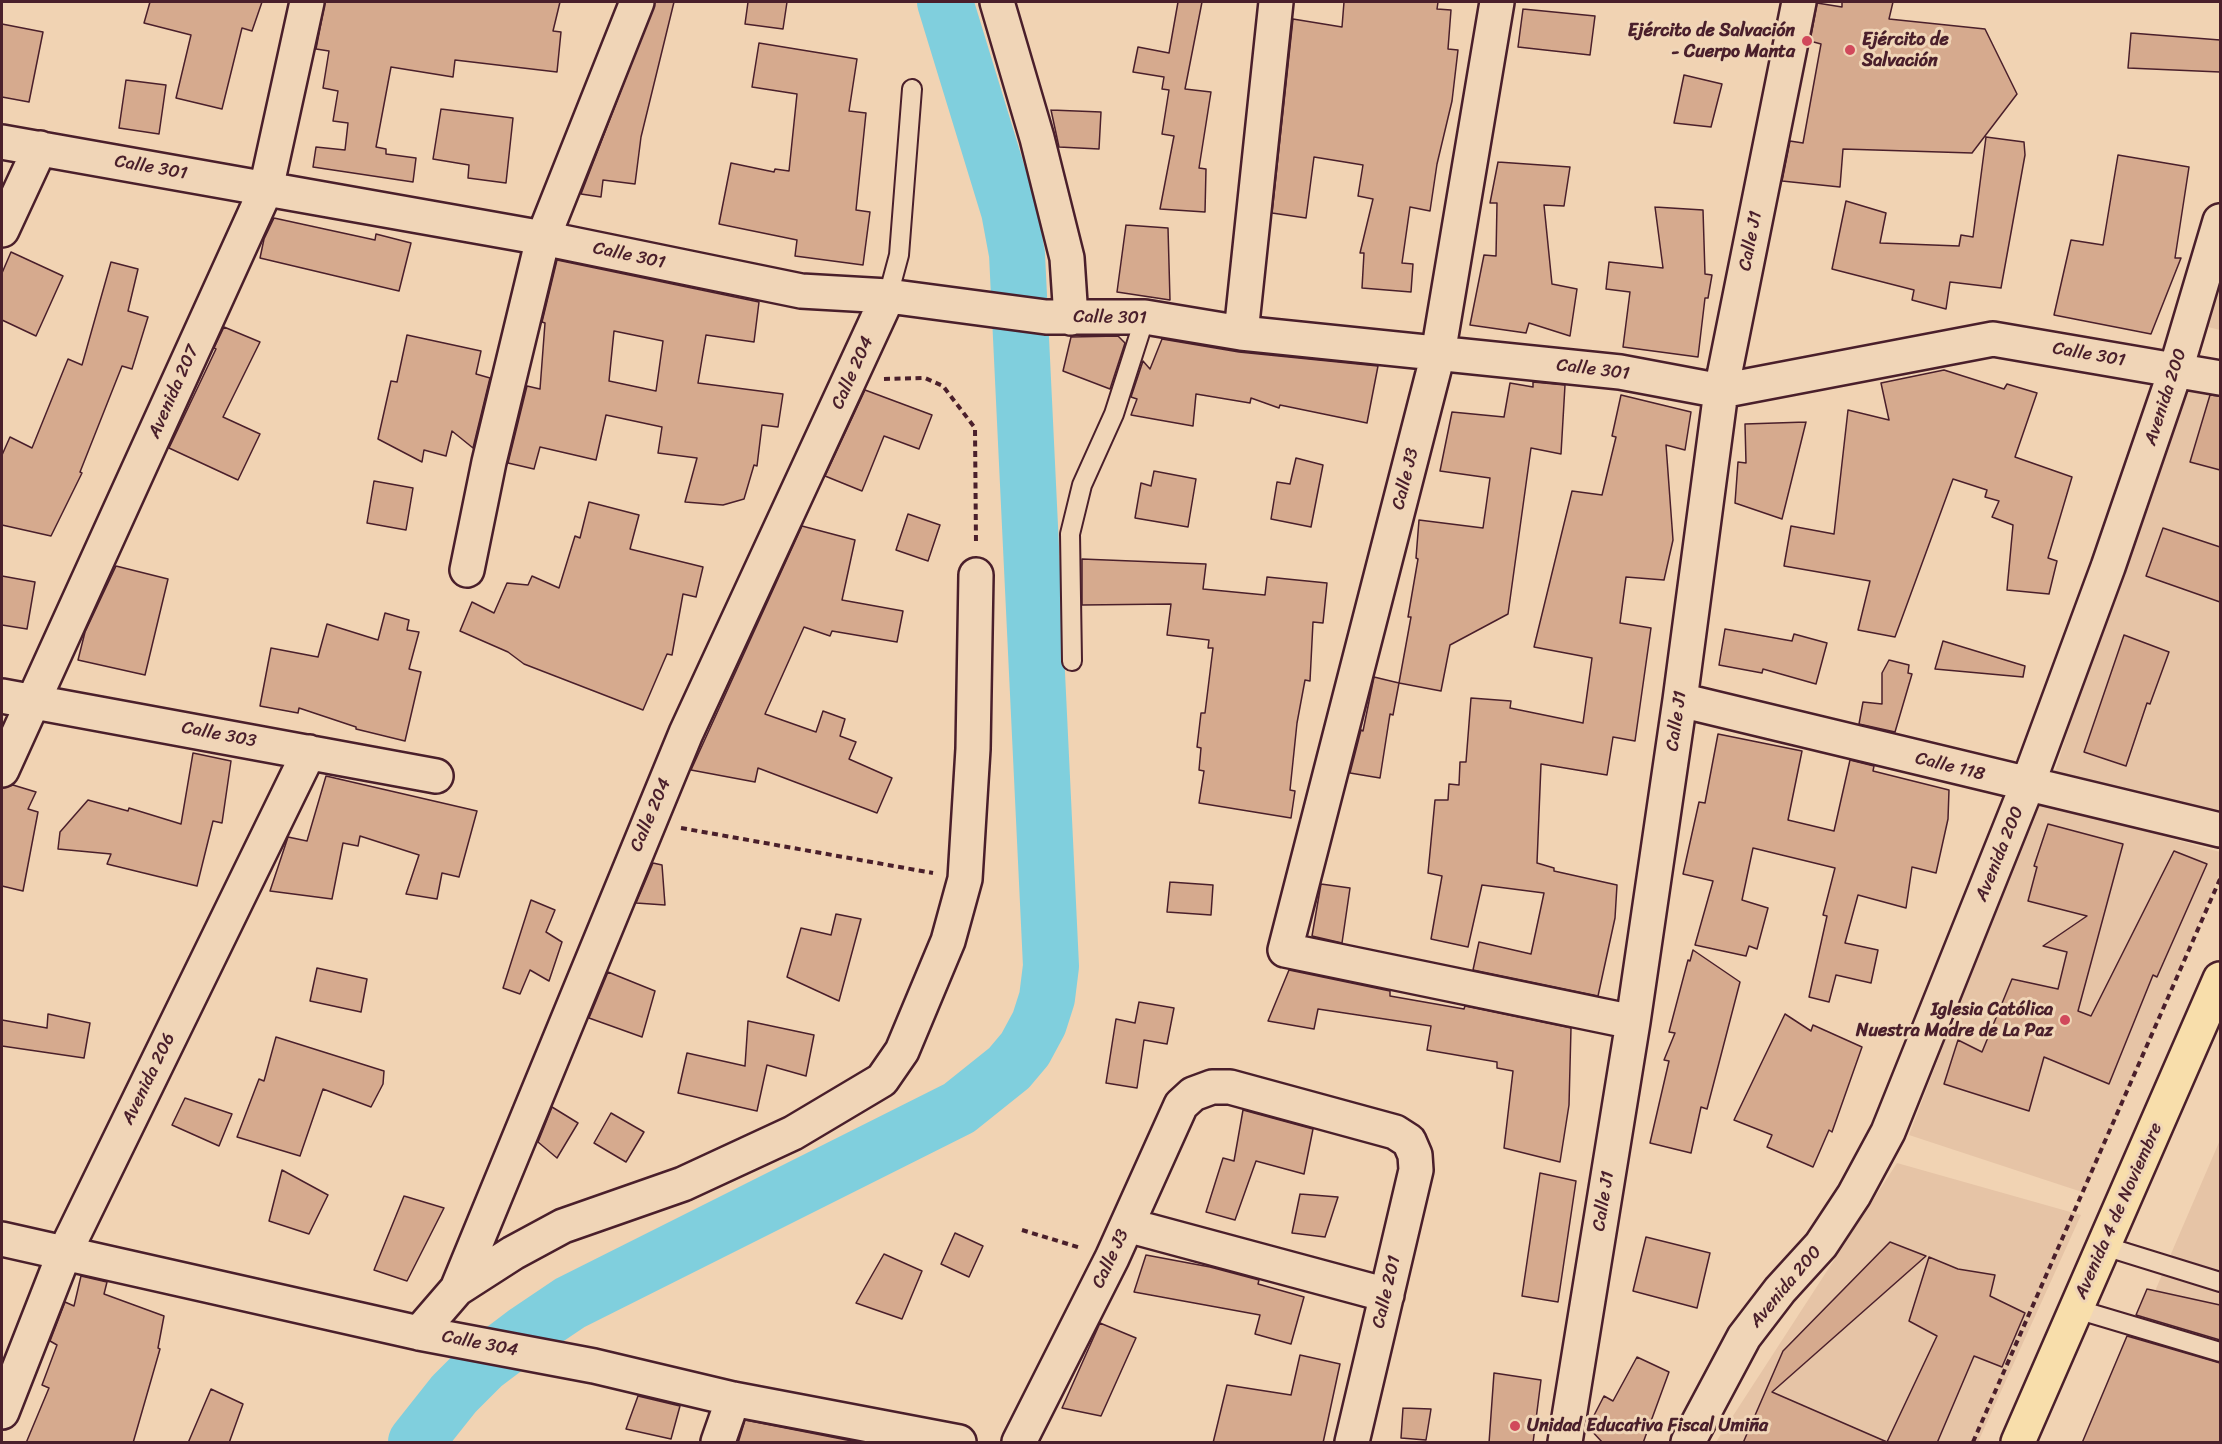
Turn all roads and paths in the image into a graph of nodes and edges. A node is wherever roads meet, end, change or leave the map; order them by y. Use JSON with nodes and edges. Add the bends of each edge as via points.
{"nodes":[{"id":1,"x":307,"y":2,"type":"edge"},
{"id":2,"x":637,"y":2,"type":"edge"},
{"id":3,"x":997,"y":2,"type":"edge"},
{"id":4,"x":1276,"y":2,"type":"edge"},
{"id":5,"x":1497,"y":2,"type":"edge"},
{"id":6,"x":1799,"y":2,"type":"edge"},
{"id":7,"x":912,"y":89,"type":"dead end"},
{"id":8,"x":2,"y":142,"type":"edge"},
{"id":9,"x":40,"y":148,"type":"junction"},
{"id":10,"x":266,"y":189,"type":"junction"},
{"id":11,"x":2220,"y":221,"type":"edge"},
{"id":12,"x":2,"y":230,"type":"edge"},
{"id":13,"x":543,"y":238,"type":"junction"},
{"id":14,"x":888,"y":296,"type":"junction"},
{"id":15,"x":1059,"y":317,"type":"junction"},
{"id":16,"x":1145,"y":317,"type":"junction"},
{"id":17,"x":1241,"y":333,"type":"junction"},
{"id":18,"x":1438,"y":354,"type":"junction"},
{"id":19,"x":2176,"y":369,"type":"junction"},
{"id":20,"x":2220,"y":378,"type":"edge"},
{"id":21,"x":850,"y":380,"type":"junction"},
{"id":22,"x":1721,"y":391,"type":"junction"},
{"id":23,"x":467,"y":570,"type":"dead end"},
{"id":24,"x":976,"y":575,"type":"joint"},
{"id":25,"x":1072,"y":661,"type":"dead end"},
{"id":26,"x":2,"y":696,"type":"edge"},
{"id":27,"x":35,"y":700,"type":"junction"},
{"id":28,"x":1680,"y":700,"type":"junction"},
{"id":29,"x":309,"y":752,"type":"junction"},
{"id":30,"x":2,"y":770,"type":"edge"},
{"id":31,"x":436,"y":776,"type":"dead end"},
{"id":32,"x":2027,"y":786,"type":"junction"},
{"id":33,"x":648,"y":822,"type":"junction"},
{"id":34,"x":2220,"y":830,"type":"edge"},
{"id":35,"x":965,"y":879,"type":"junction"},
{"id":36,"x":2220,"y":879,"type":"edge"},
{"id":37,"x":2220,"y":979,"type":"edge"},
{"id":38,"x":1633,"y":1022,"type":"junction"},
{"id":39,"x":1409,"y":1141,"type":"joint"},
{"id":40,"x":1127,"y":1225,"type":"junction"},
{"id":41,"x":1022,"y":1230,"type":"dead end"},
{"id":42,"x":2,"y":1239,"type":"edge"},
{"id":43,"x":2104,"y":1246,"type":"junction"},
{"id":44,"x":64,"y":1254,"type":"junction"},
{"id":45,"x":1112,"y":1258,"type":"junction"},
{"id":46,"x":2220,"y":1282,"type":"edge"},
{"id":47,"x":457,"y":1288,"type":"junction"},
{"id":48,"x":1387,"y":1295,"type":"junction"},
{"id":49,"x":2076,"y":1309,"type":"junction"},
{"id":50,"x":431,"y":1335,"type":"junction"},
{"id":51,"x":2220,"y":1352,"type":"edge"},
{"id":52,"x":733,"y":1399,"type":"junction"},
{"id":53,"x":2,"y":1412,"type":"edge"},
{"id":54,"x":718,"y":1443,"type":"edge"},
{"id":55,"x":959,"y":1443,"type":"edge"},
{"id":56,"x":1019,"y":1443,"type":"edge"},
{"id":57,"x":1352,"y":1443,"type":"edge"},
{"id":58,"x":1565,"y":1443,"type":"edge"},
{"id":59,"x":1688,"y":1443,"type":"edge"},
{"id":60,"x":1973,"y":1443,"type":"edge"},
{"id":61,"x":2018,"y":1443,"type":"edge"}],
"edges":[{"from":1,"to":10,"type":"street","name":"Avenida 207"},
{"from":2,"to":13,"type":"street"},
{"from":3,"to":15,"type":"street","via":[[1067,258]]},
{"from":4,"to":17,"type":"street"},
{"from":5,"to":18,"type":"street","name":"Calle J3"},
{"from":6,"to":22,"type":"street","name":"Calle J1"},
{"from":7,"to":14,"type":"lane","via":[[899,255]]},
{"from":8,"to":9,"type":"street","name":"Calle 301"},
{"from":9,"to":10,"type":"street","name":"Calle 301"},
{"from":9,"to":12,"type":"street"},
{"from":10,"to":13,"type":"street","name":"Calle 301"},
{"from":10,"to":27,"type":"street","name":"Avenida 207"},
{"from":11,"to":19,"type":"street","name":"Avenida 200"},
{"from":13,"to":14,"type":"street","name":"Calle 301","via":[[801,291]]},
{"from":13,"to":23,"type":"street"},
{"from":14,"to":15,"type":"street","name":"Calle 301"},
{"from":14,"to":21,"type":"street","name":"Calle 204"},
{"from":15,"to":16,"type":"street","name":"Calle 301"},
{"from":16,"to":17,"type":"street","name":"Calle 301"},
{"from":16,"to":25,"type":"lane","via":[[1114,414],[1082,484],[1070,534]]},
{"from":17,"to":18,"type":"street","name":"Calle 301"},
{"from":18,"to":22,"type":"street","name":"Calle 301","via":[[1620,372]]},
{"from":18,"to":38,"type":"street","name":"Calle J3","via":[[1285,950]]},
{"from":19,"to":20,"type":"street","name":"Calle 301"},
{"from":19,"to":22,"type":"street","name":"Calle 301","via":[[1994,339]]},
{"from":19,"to":32,"type":"street","name":"Avenida 200"},
{"from":21,"to":24,"type":"path","via":[[925,378],[943,386],[975,428]]},
{"from":21,"to":33,"type":"street","name":"Calle 204"},
{"from":22,"to":28,"type":"street","name":"Calle J1"},
{"from":24,"to":35,"type":"street","via":[[973,749]]},
{"from":26,"to":27,"type":"street","name":"Calle 303"},
{"from":27,"to":29,"type":"street","name":"Calle 303"},
{"from":27,"to":30,"type":"street","name":"Avenida 207"},
{"from":28,"to":32,"type":"street","name":"Calle 118"},
{"from":28,"to":38,"type":"street","name":"Calle J1"},
{"from":29,"to":31,"type":"street","name":"Calle 303"},
{"from":29,"to":44,"type":"street","name":"Avenida 206"},
{"from":32,"to":34,"type":"street","name":"Calle 118"},
{"from":32,"to":59,"type":"street","name":"Avenida 200","via":[[1888,1132],[1821,1245],[1744,1337]]},
{"from":33,"to":35,"type":"path"},
{"from":33,"to":47,"type":"street","name":"Calle 204"},
{"from":35,"to":47,"type":"street","via":[[948,941],[902,1051],[882,1080],[793,1133],[703,1175],[563,1226]]},
{"from":36,"to":60,"type":"path"},
{"from":37,"to":43,"type":"main road","name":"Avenida 4 de Noviembre"},
{"from":38,"to":58,"type":"street","name":"Calle J1"},
{"from":39,"to":40,"type":"street","name":"Calle J3","via":[[1395,1132],[1241,1090],[1212,1087],[1193,1094],[1181,1105]]},
{"from":39,"to":48,"type":"street","name":"Calle 201","via":[[1416,1170]]},
{"from":40,"to":45,"type":"street","name":"Calle J3"},
{"from":40,"to":48,"type":"street"},
{"from":41,"to":45,"type":"path"},
{"from":42,"to":44,"type":"street","name":"Calle 304"},
{"from":43,"to":46,"type":"lane"},
{"from":43,"to":49,"type":"main road","name":"Avenida 4 de Noviembre"},
{"from":44,"to":50,"type":"street","name":"Calle 304"},
{"from":44,"to":53,"type":"street","name":"Avenida 206"},
{"from":45,"to":56,"type":"street","name":"Calle J3"},
{"from":47,"to":50,"type":"street","name":"Calle 204"},
{"from":48,"to":57,"type":"street","name":"Calle 201"},
{"from":49,"to":51,"type":"lane"},
{"from":49,"to":61,"type":"main road","name":"Avenida 4 de Noviembre"},
{"from":50,"to":52,"type":"street","name":"Calle 304","via":[[594,1366]]},
{"from":52,"to":54,"type":"street"},
{"from":52,"to":55,"type":"street","name":"Calle 304"}]}
